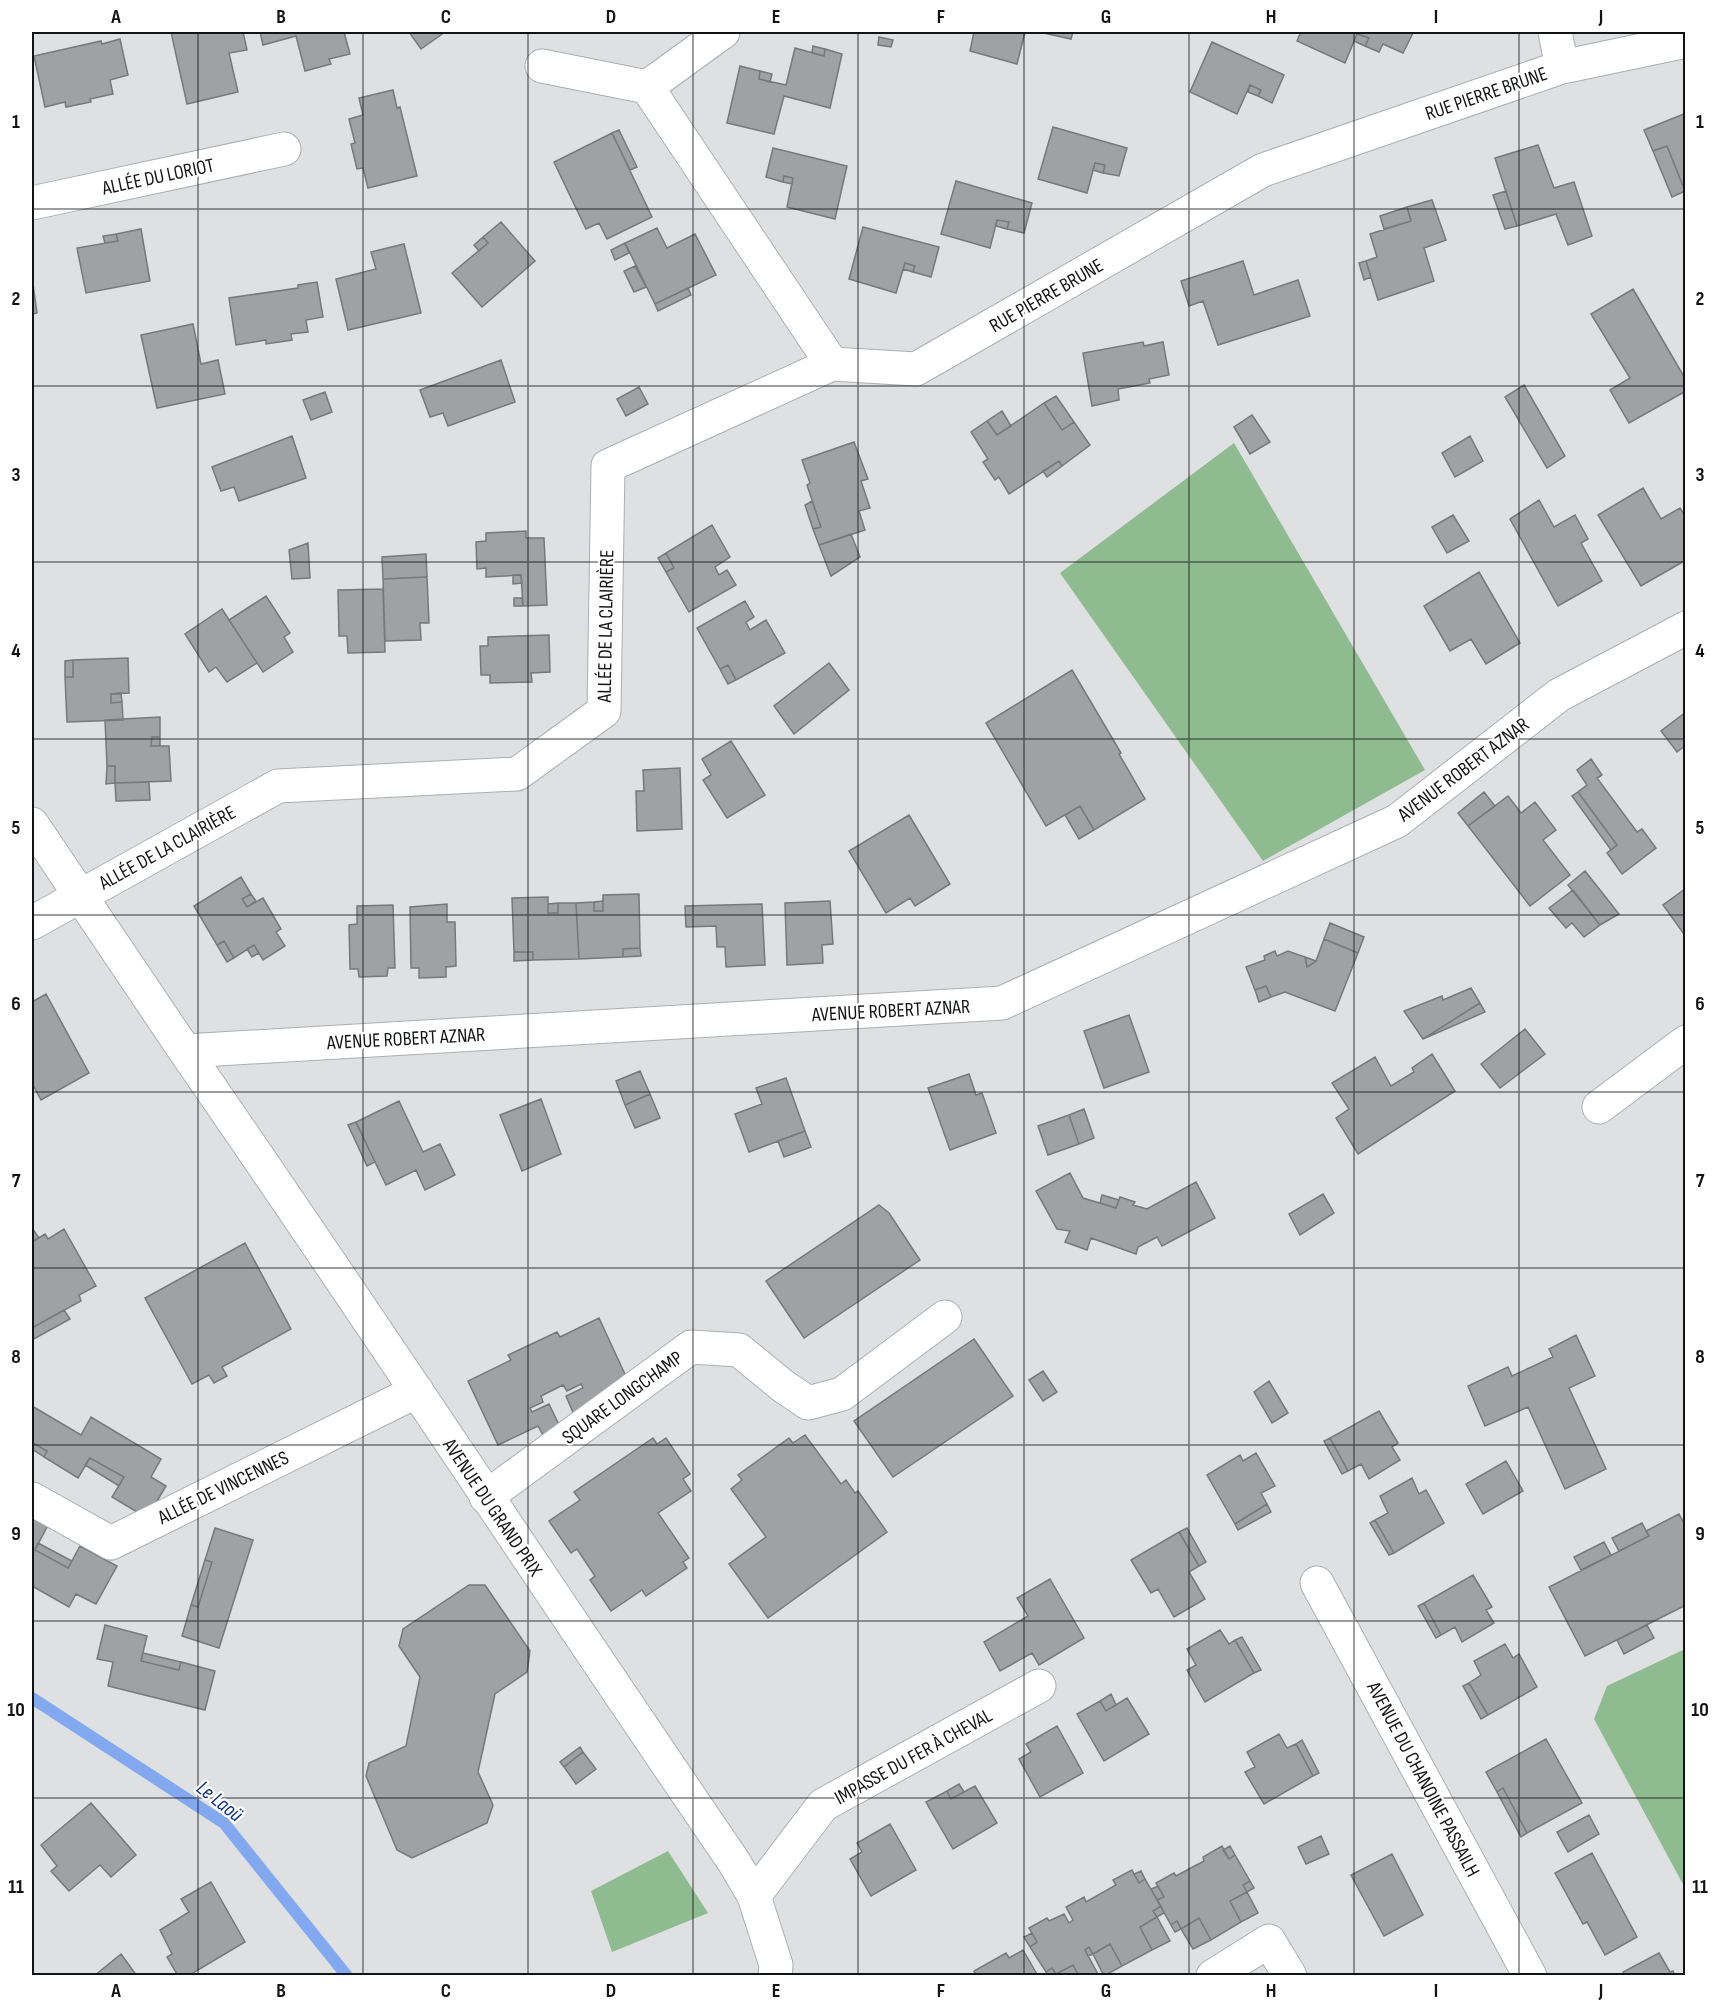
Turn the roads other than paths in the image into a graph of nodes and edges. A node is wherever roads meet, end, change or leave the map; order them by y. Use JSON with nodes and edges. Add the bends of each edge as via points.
{"nodes":[{"id":1,"x":723,"y":32,"type":"edge"},
{"id":2,"x":1555,"y":32,"type":"edge"},
{"id":3,"x":1686,"y":41,"type":"edge"},
{"id":4,"x":542,"y":66,"type":"dead end"},
{"id":5,"x":1562,"y":67,"type":"junction"},
{"id":6,"x":647,"y":87,"type":"junction"},
{"id":7,"x":284,"y":149,"type":"dead end"},
{"id":8,"x":32,"y":203,"type":"edge"},
{"id":9,"x":832,"y":364,"type":"junction"},
{"id":10,"x":1686,"y":628,"type":"edge"},
{"id":11,"x":32,"y":824,"type":"edge"},
{"id":12,"x":79,"y":895,"type":"junction"},
{"id":13,"x":32,"y":923,"type":"edge"},
{"id":14,"x":1686,"y":1042,"type":"edge"},
{"id":15,"x":185,"y":1051,"type":"junction"},
{"id":16,"x":1599,"y":1107,"type":"dead end"},
{"id":17,"x":945,"y":1317,"type":"dead end"},
{"id":18,"x":417,"y":1391,"type":"junction"},
{"id":19,"x":486,"y":1497,"type":"junction"},
{"id":20,"x":32,"y":1498,"type":"edge"},
{"id":21,"x":1317,"y":1583,"type":"dead end"},
{"id":22,"x":1039,"y":1686,"type":"dead end"},
{"id":23,"x":754,"y":1896,"type":"junction"},
{"id":24,"x":775,"y":1976,"type":"edge"},
{"id":25,"x":1213,"y":1976,"type":"edge"},
{"id":26,"x":1290,"y":1976,"type":"edge"},
{"id":27,"x":1530,"y":1976,"type":"edge"}],
"edges":[{"from":1,"to":6,"type":"street"},
{"from":2,"to":5,"type":"street","name":"RUE PIERRE BRUNE"},
{"from":3,"to":5,"type":"street","name":"RUE PIERRE BRUNE"},
{"from":4,"to":6,"type":"street"},
{"from":5,"to":9,"type":"street","name":"RUE PIERRE BRUNE","via":[[1263,170],[916,369]]},
{"from":6,"to":9,"type":"street"},
{"from":7,"to":8,"type":"street","name":"ALLÉE DU LORIOT"},
{"from":9,"to":12,"type":"street","name":"ALLÉE DE LA CLAIRIÈRE","via":[[608,466],[604,711],[517,774],[278,786]]},
{"from":10,"to":15,"type":"street","name":"AVENUE ROBERT AZNAR","via":[[1559,695],[1397,821],[1002,1003]]},
{"from":11,"to":12,"type":"street"},
{"from":12,"to":13,"type":"street"},
{"from":12,"to":15,"type":"street"},
{"from":14,"to":16,"type":"street"},
{"from":15,"to":18,"type":"street","name":"AVENUE DU GRAND PRIX"},
{"from":17,"to":19,"type":"street","name":"SQUARE LONGCHAMP","via":[[842,1394],[808,1402],[739,1350],[691,1347]]},
{"from":18,"to":19,"type":"street","name":"AVENUE DU GRAND PRIX"},
{"from":18,"to":20,"type":"street","name":"ALLÉE DE VINCENNES","via":[[111,1543]]},
{"from":19,"to":23,"type":"street","name":"AVENUE DU GRAND PRIX"},
{"from":21,"to":27,"type":"street","name":"AVENUE DU CHANOINE PASSAILH"},
{"from":22,"to":23,"type":"street","name":"IMPASSE DU FER À CHEVAL","via":[[823,1806]]},
{"from":23,"to":24,"type":"street","name":"AVENUE DU GRAND PRIX","via":[[776,1965]]},
{"from":25,"to":26,"type":"street","via":[[1269,1941]]}]}
